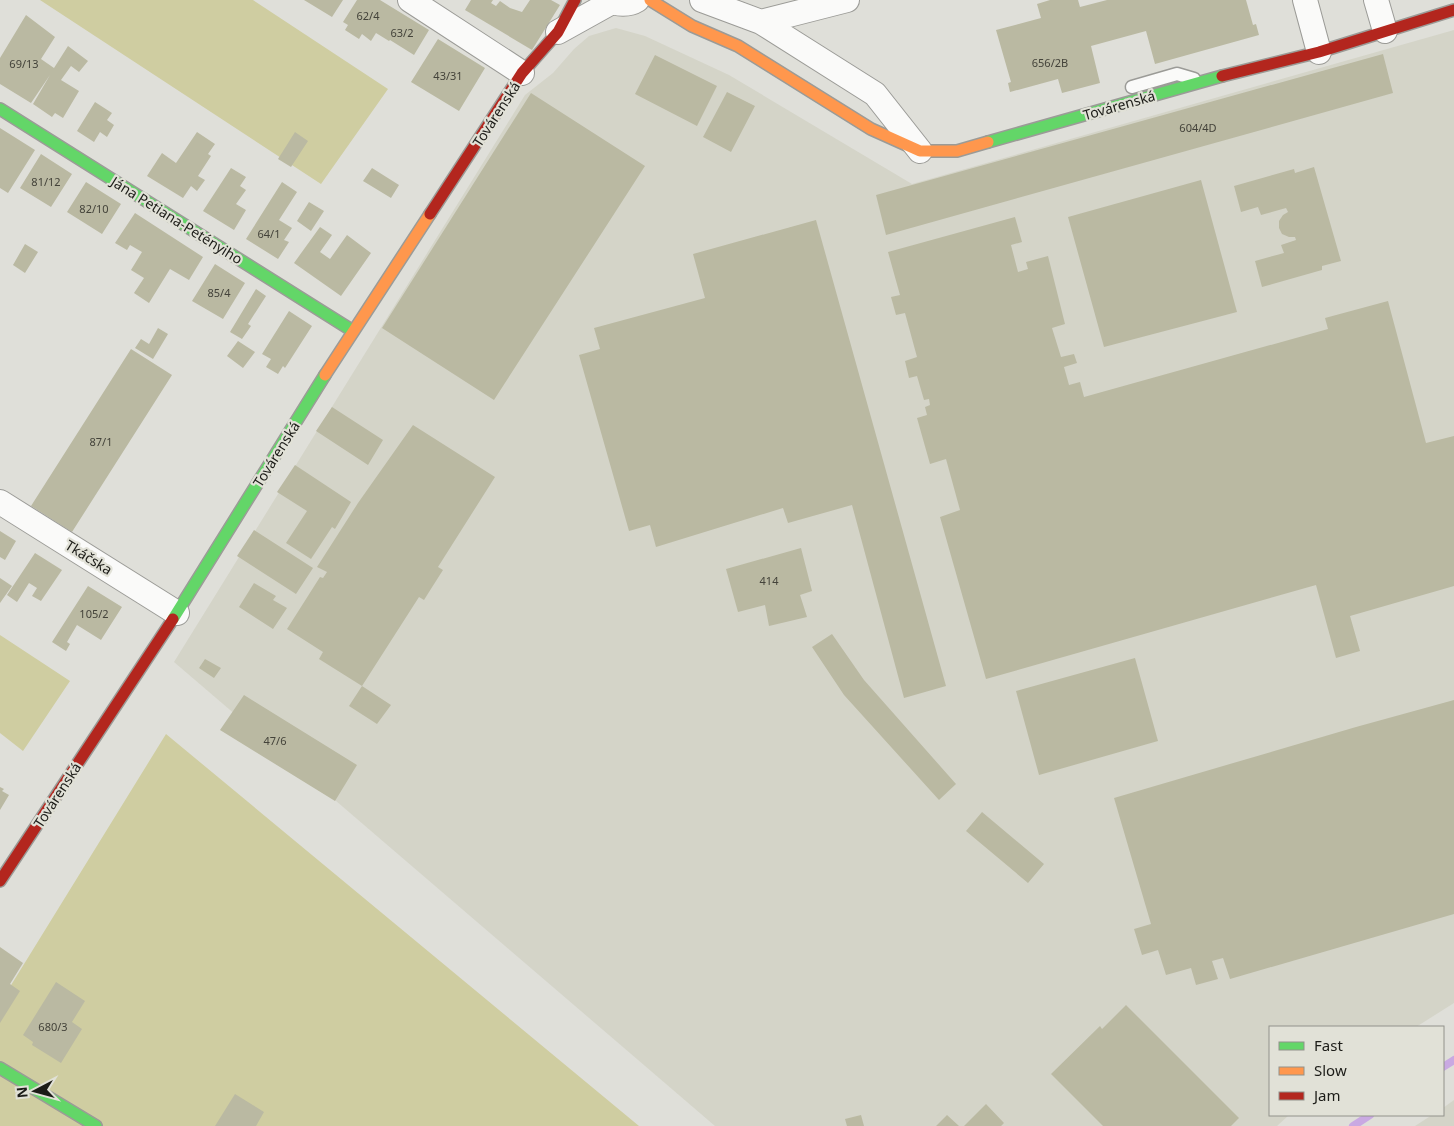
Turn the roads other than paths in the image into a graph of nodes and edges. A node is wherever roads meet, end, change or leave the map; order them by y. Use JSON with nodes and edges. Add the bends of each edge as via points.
{"nodes":[{"id":1,"x":410,"y":0,"type":"edge"},
{"id":2,"x":575,"y":0,"type":"edge"},
{"id":3,"x":637,"y":0,"type":"edge"},
{"id":4,"x":650,"y":0,"type":"edge"},
{"id":5,"x":702,"y":0,"type":"edge"},
{"id":6,"x":847,"y":0,"type":"edge"},
{"id":7,"x":1305,"y":0,"type":"edge"},
{"id":8,"x":1376,"y":0,"type":"edge"},
{"id":9,"x":610,"y":1,"type":"edge"},
{"id":10,"x":1450,"y":7,"type":"edge"},
{"id":11,"x":761,"y":22,"type":"junction"},
{"id":12,"x":1384,"y":31,"type":"junction"},
{"id":13,"x":558,"y":32,"type":"junction"},
{"id":14,"x":1319,"y":52,"type":"junction"},
{"id":15,"x":522,"y":73,"type":"junction"},
{"id":16,"x":1203,"y":81,"type":"junction"},
{"id":17,"x":1123,"y":90,"type":"dead end"},
{"id":18,"x":1078,"y":104,"type":"dead end"},
{"id":19,"x":0,"y":108,"type":"edge"},
{"id":20,"x":1036,"y":129,"type":"junction"},
{"id":21,"x":920,"y":151,"type":"junction"},
{"id":22,"x":353,"y":331,"type":"junction"},
{"id":23,"x":0,"y":502,"type":"edge"},
{"id":24,"x":177,"y":613,"type":"junction"},
{"id":25,"x":0,"y":881,"type":"edge"},
{"id":26,"x":0,"y":1068,"type":"edge"},
{"id":27,"x":96,"y":1126,"type":"edge"}],
"edges":[{"from":1,"to":15,"type":"street"},
{"from":2,"to":13,"type":"street","name":"Továrenská"},
{"from":3,"to":9,"type":"street","name":"Továrenská","via":[[623,4]]},
{"from":4,"to":21,"type":"street","name":"Továrenská","via":[[692,26],[738,46],[871,129]]},
{"from":5,"to":11,"type":"street"},
{"from":6,"to":11,"type":"street"},
{"from":7,"to":14,"type":"street"},
{"from":8,"to":12,"type":"street"},
{"from":9,"to":13,"type":"street","name":"Továrenská"},
{"from":10,"to":12,"type":"street","name":"Továrenská"},
{"from":11,"to":21,"type":"street","via":[[875,94]]},
{"from":12,"to":14,"type":"street","name":"Továrenská"},
{"from":13,"to":15,"type":"street","name":"Továrenská"},
{"from":14,"to":16,"type":"street","name":"Továrenská"},
{"from":15,"to":22,"type":"street","name":"Továrenská"},
{"from":16,"to":17,"type":"lane","via":[[1177,74]]},
{"from":16,"to":20,"type":"street","name":"Továrenská"},
{"from":18,"to":20,"type":"lane","via":[[1042,115]]},
{"from":19,"to":22,"type":"street","name":"Jána Petiana-Petényiho"},
{"from":20,"to":21,"type":"street","name":"Továrenská","via":[[957,151]]},
{"from":22,"to":24,"type":"street","name":"Továrenská"},
{"from":23,"to":24,"type":"street","name":"Tkáčska"},
{"from":24,"to":25,"type":"street","name":"Továrenská"},
{"from":26,"to":27,"type":"street"}]}
